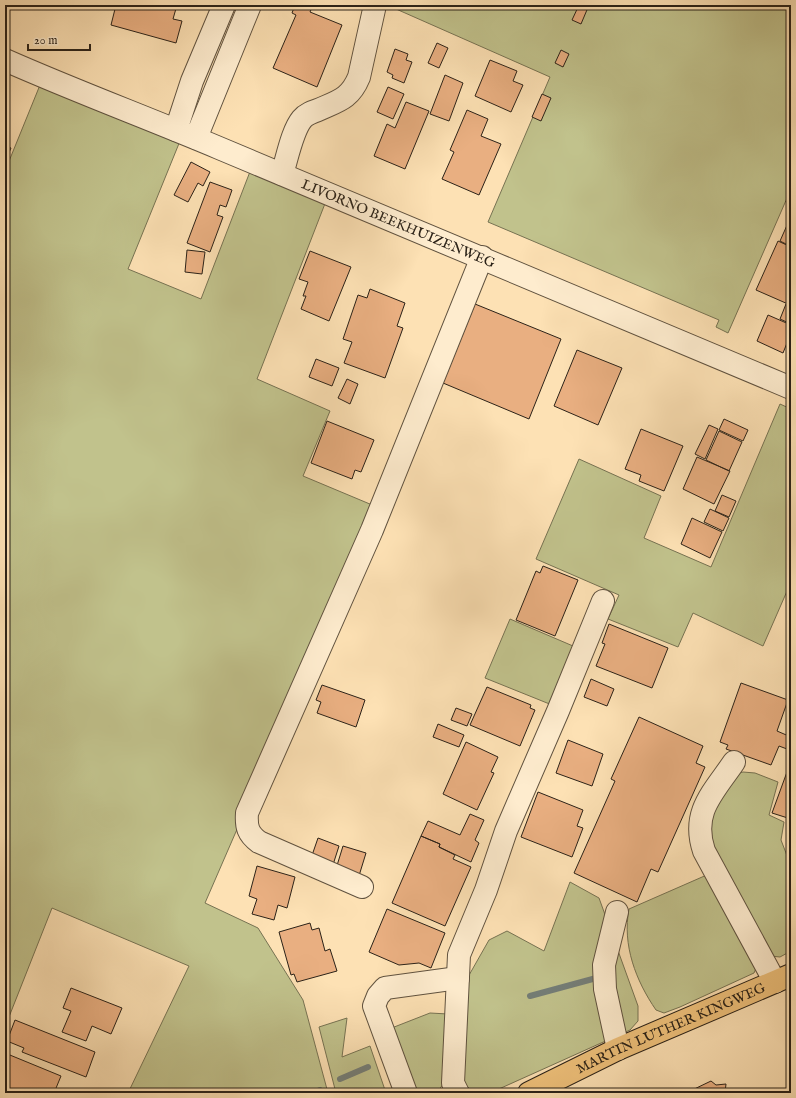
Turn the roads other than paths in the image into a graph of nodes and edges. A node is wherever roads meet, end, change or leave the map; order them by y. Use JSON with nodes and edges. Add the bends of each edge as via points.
{"nodes":[{"id":1,"x":224,"y":5,"type":"edge"},
{"id":2,"x":250,"y":5,"type":"edge"},
{"id":3,"x":375,"y":5,"type":"edge"},
{"id":4,"x":5,"y":60,"type":"edge"},
{"id":5,"x":176,"y":130,"type":"junction"},
{"id":6,"x":196,"y":138,"type":"junction"},
{"id":7,"x":282,"y":174,"type":"junction"},
{"id":8,"x":482,"y":257,"type":"junction"},
{"id":9,"x":791,"y":388,"type":"edge"},
{"id":10,"x":603,"y":601,"type":"dead end"},
{"id":11,"x":734,"y":762,"type":"dead end"},
{"id":12,"x":362,"y":887,"type":"dead end"},
{"id":13,"x":617,"y":912,"type":"dead end"},
{"id":14,"x":458,"y":978,"type":"junction"},
{"id":15,"x":783,"y":979,"type":"edge"},
{"id":16,"x":618,"y":1049,"type":"junction"},
{"id":17,"x":406,"y":1093,"type":"edge"},
{"id":18,"x":458,"y":1093,"type":"edge"},
{"id":19,"x":529,"y":1093,"type":"edge"}],
"edges":[{"from":1,"to":5,"type":"street","via":[[192,81]]},
{"from":2,"to":6,"type":"street"},
{"from":3,"to":7,"type":"street","via":[[355,88],[347,97],[310,113],[303,119]]},
{"from":4,"to":5,"type":"street","name":"LIVORNO BEEKHUIZENWEG"},
{"from":5,"to":6,"type":"street","name":"LIVORNO BEEKHUIZENWEG"},
{"from":6,"to":7,"type":"street","name":"LIVORNO BEEKHUIZENWEG"},
{"from":7,"to":8,"type":"street","name":"LIVORNO BEEKHUIZENWEG"},
{"from":8,"to":9,"type":"street","name":"LIVORNO BEEKHUIZENWEG"},
{"from":8,"to":12,"type":"street","via":[[372,530],[247,813],[246,826],[251,836],[259,842]]},
{"from":10,"to":14,"type":"street","via":[[506,832],[486,890],[459,954]]},
{"from":11,"to":15,"type":"street","via":[[702,812],[699,824],[700,837],[704,851]]},
{"from":13,"to":16,"type":"street","via":[[604,965],[605,989]]},
{"from":14,"to":17,"type":"street","via":[[385,988],[378,996],[374,1006]]},
{"from":14,"to":18,"type":"street","via":[[453,1083]]},
{"from":15,"to":16,"type":"main road","name":"MARTIN LUTHER KINGWEG"},
{"from":16,"to":19,"type":"main road","name":"MARTIN LUTHER KINGWEG"}]}
